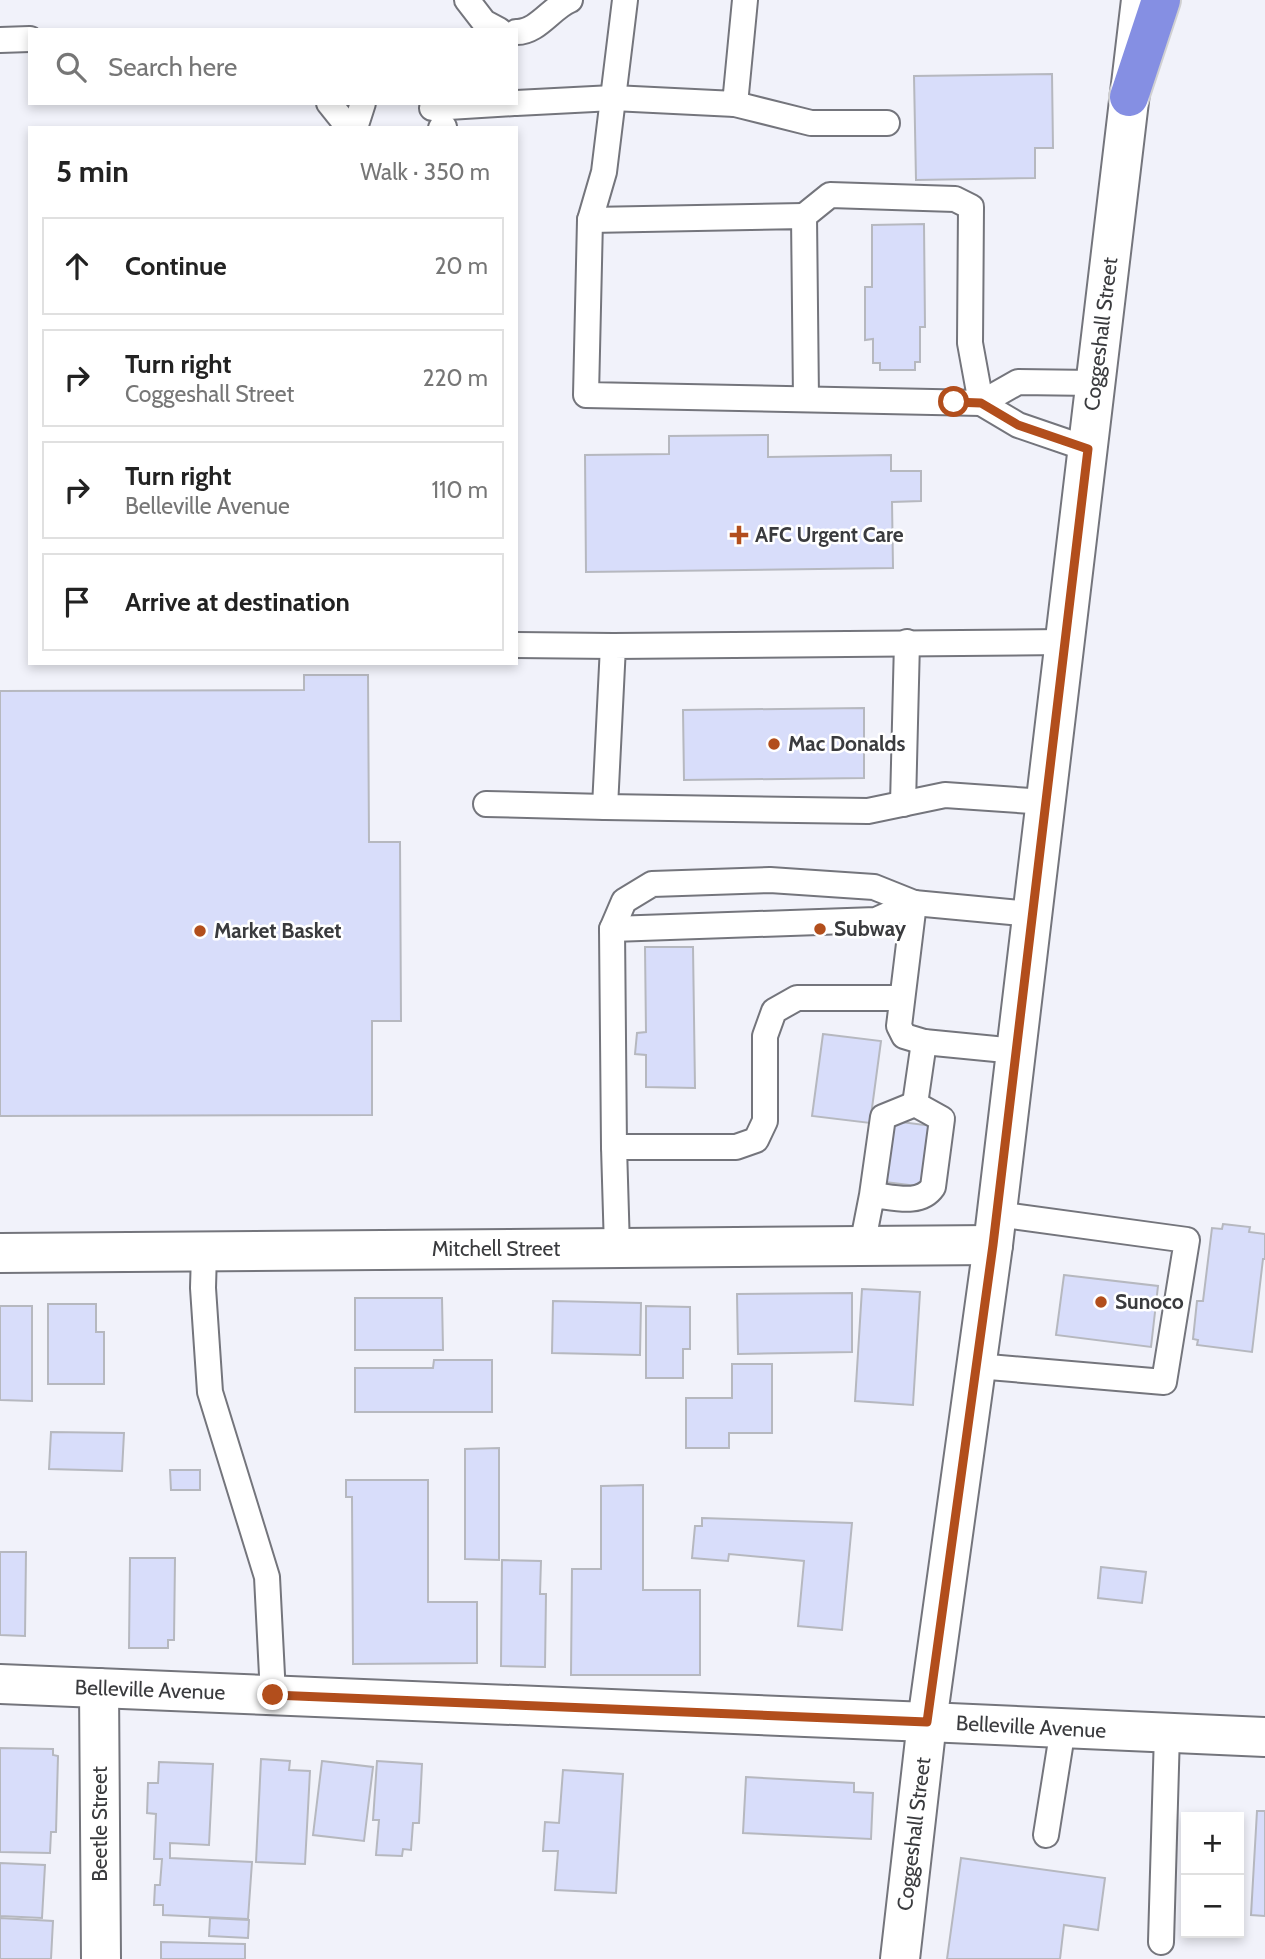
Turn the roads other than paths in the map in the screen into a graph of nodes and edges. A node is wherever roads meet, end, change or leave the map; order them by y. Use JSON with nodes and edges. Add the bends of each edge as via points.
{"nodes":[{"id":1,"x":467,"y":0,"type":"edge"},
{"id":2,"x":570,"y":0,"type":"edge"},
{"id":3,"x":625,"y":0,"type":"edge"},
{"id":4,"x":745,"y":0,"type":"edge"},
{"id":5,"x":1140,"y":0,"type":"edge"},
{"id":6,"x":1161,"y":0,"type":"edge"},
{"id":7,"x":495,"y":28,"type":"edge"},
{"id":8,"x":518,"y":32,"type":"edge"},
{"id":9,"x":28,"y":39,"type":"edge"},
{"id":10,"x":0,"y":40,"type":"edge"},
{"id":11,"x":613,"y":97,"type":"junction"},
{"id":12,"x":1129,"y":97,"type":"junction"},
{"id":13,"x":518,"y":103,"type":"edge"},
{"id":14,"x":735,"y":104,"type":"junction"},
{"id":15,"x":331,"y":105,"type":"edge"},
{"id":16,"x":362,"y":105,"type":"edge"},
{"id":17,"x":507,"y":105,"type":"edge"},
{"id":18,"x":439,"y":121,"type":"edge"},
{"id":19,"x":887,"y":123,"type":"dead end"},
{"id":20,"x":347,"y":126,"type":"edge"},
{"id":21,"x":356,"y":126,"type":"edge"},
{"id":22,"x":804,"y":216,"type":"junction"},
{"id":23,"x":590,"y":220,"type":"junction"},
{"id":24,"x":1096,"y":383,"type":"junction"},
{"id":25,"x":806,"y":399,"type":"junction"},
{"id":26,"x":981,"y":403,"type":"junction"},
{"id":27,"x":1088,"y":449,"type":"junction"},
{"id":28,"x":907,"y":642,"type":"junction"},
{"id":29,"x":1064,"y":642,"type":"junction"},
{"id":30,"x":518,"y":645,"type":"edge"},
{"id":31,"x":614,"y":646,"type":"junction"},
{"id":32,"x":1046,"y":802,"type":"junction"},
{"id":33,"x":486,"y":804,"type":"dead end"},
{"id":34,"x":903,"y":804,"type":"junction"},
{"id":35,"x":605,"y":807,"type":"junction"},
{"id":36,"x":914,"y":903,"type":"junction"},
{"id":37,"x":1032,"y":914,"type":"junction"},
{"id":38,"x":612,"y":929,"type":"junction"},
{"id":39,"x":902,"y":998,"type":"junction"},
{"id":40,"x":924,"y":1042,"type":"junction"},
{"id":41,"x":1016,"y":1051,"type":"junction"},
{"id":42,"x":915,"y":1104,"type":"junction"},
{"id":43,"x":614,"y":1147,"type":"junction"},
{"id":44,"x":872,"y":1195,"type":"junction"},
{"id":45,"x":995,"y":1230,"type":"junction"},
{"id":46,"x":862,"y":1246,"type":"junction"},
{"id":47,"x":617,"y":1248,"type":"junction"},
{"id":48,"x":204,"y":1252,"type":"junction"},
{"id":49,"x":0,"y":1254,"type":"edge"},
{"id":50,"x":977,"y":1366,"type":"junction"},
{"id":51,"x":0,"y":1685,"type":"edge"},
{"id":52,"x":99,"y":1688,"type":"junction"},
{"id":53,"x":273,"y":1695,"type":"junction"},
{"id":54,"x":927,"y":1722,"type":"junction"},
{"id":55,"x":1063,"y":1728,"type":"junction"},
{"id":56,"x":1167,"y":1733,"type":"junction"},
{"id":57,"x":1265,"y":1737,"type":"edge"},
{"id":58,"x":1046,"y":1835,"type":"dead end"},
{"id":59,"x":1161,"y":1942,"type":"dead end"},
{"id":60,"x":101,"y":1959,"type":"edge"},
{"id":61,"x":900,"y":1959,"type":"edge"}],
"edges":[{"from":1,"to":7,"type":"lane","via":[[484,22]]},
{"from":2,"to":8,"type":"lane"},
{"from":3,"to":11,"type":"lane"},
{"from":4,"to":14,"type":"lane"},
{"from":5,"to":12,"type":"main road","name":"Coggeshall Street"},
{"from":6,"to":12,"type":"highway"},
{"from":9,"to":10,"type":"lane"},
{"from":11,"to":13,"type":"lane"},
{"from":11,"to":14,"type":"lane"},
{"from":11,"to":23,"type":"lane","via":[[604,172]]},
{"from":12,"to":24,"type":"main road","name":"Coggeshall Street"},
{"from":14,"to":19,"type":"lane","via":[[811,123]]},
{"from":15,"to":20,"type":"lane"},
{"from":16,"to":21,"type":"lane"},
{"from":17,"to":18,"type":"lane"},
{"from":22,"to":23,"type":"lane"},
{"from":22,"to":25,"type":"lane"},
{"from":22,"to":26,"type":"lane","via":[[830,195],[955,199],[971,207],[970,343]]},
{"from":23,"to":25,"type":"lane","via":[[586,395]]},
{"from":24,"to":26,"type":"lane","via":[[1018,382]]},
{"from":24,"to":27,"type":"main road","name":"Coggeshall Street"},
{"from":25,"to":26,"type":"lane"},
{"from":26,"to":27,"type":"lane","via":[[1018,425]]},
{"from":27,"to":29,"type":"main road","name":"Coggeshall Street"},
{"from":28,"to":29,"type":"lane"},
{"from":28,"to":31,"type":"lane"},
{"from":28,"to":34,"type":"lane"},
{"from":29,"to":32,"type":"main road","name":"Coggeshall Street"},
{"from":30,"to":31,"type":"lane"},
{"from":31,"to":35,"type":"lane"},
{"from":32,"to":34,"type":"lane","via":[[945,795]]},
{"from":32,"to":37,"type":"main road","name":"Coggeshall Street"},
{"from":33,"to":35,"type":"lane"},
{"from":34,"to":35,"type":"lane","via":[[868,811]]},
{"from":36,"to":37,"type":"lane"},
{"from":36,"to":38,"type":"lane","via":[[876,920]]},
{"from":36,"to":38,"type":"lane","via":[[861,886],[770,880],[652,884],[624,901]]},
{"from":36,"to":39,"type":"lane"},
{"from":37,"to":41,"type":"main road","name":"Coggeshall Street"},
{"from":38,"to":43,"type":"lane"},
{"from":39,"to":40,"type":"lane","via":[[899,1027],[904,1036]]},
{"from":39,"to":43,"type":"lane","via":[[797,998],[774,1012],[765,1036],[765,1121],[756,1140],[736,1147]]},
{"from":40,"to":41,"type":"lane"},
{"from":40,"to":42,"type":"lane"},
{"from":41,"to":45,"type":"main road","name":"Coggeshall Street"},
{"from":42,"to":44,"type":"lane","via":[[883,1117]]},
{"from":42,"to":44,"type":"lane","via":[[942,1119],[933,1187],[919,1199]]},
{"from":43,"to":47,"type":"lane"},
{"from":44,"to":46,"type":"lane"},
{"from":45,"to":46,"type":"main road","name":"Mitchell Street"},
{"from":45,"to":50,"type":"main road","name":"Coggeshall Street"},
{"from":45,"to":50,"type":"lane","via":[[1187,1240],[1164,1382]]},
{"from":46,"to":47,"type":"main road","name":"Mitchell Street"},
{"from":47,"to":48,"type":"main road","name":"Mitchell Street"},
{"from":48,"to":49,"type":"main road","name":"Mitchell Street"},
{"from":48,"to":53,"type":"lane","via":[[210,1392],[267,1577]]},
{"from":50,"to":54,"type":"main road","name":"Coggeshall Street"},
{"from":51,"to":52,"type":"main road","name":"Belleville Avenue"},
{"from":52,"to":53,"type":"main road","name":"Belleville Avenue"},
{"from":52,"to":60,"type":"main road","name":"Beetle Street"},
{"from":53,"to":54,"type":"main road","name":"Belleville Avenue"},
{"from":54,"to":55,"type":"main road","name":"Belleville Avenue"},
{"from":54,"to":61,"type":"main road","name":"Coggeshall Street"},
{"from":55,"to":56,"type":"main road","name":"Belleville Avenue"},
{"from":55,"to":58,"type":"lane"},
{"from":56,"to":57,"type":"main road","name":"Belleville Avenue"},
{"from":56,"to":59,"type":"lane"}]}
